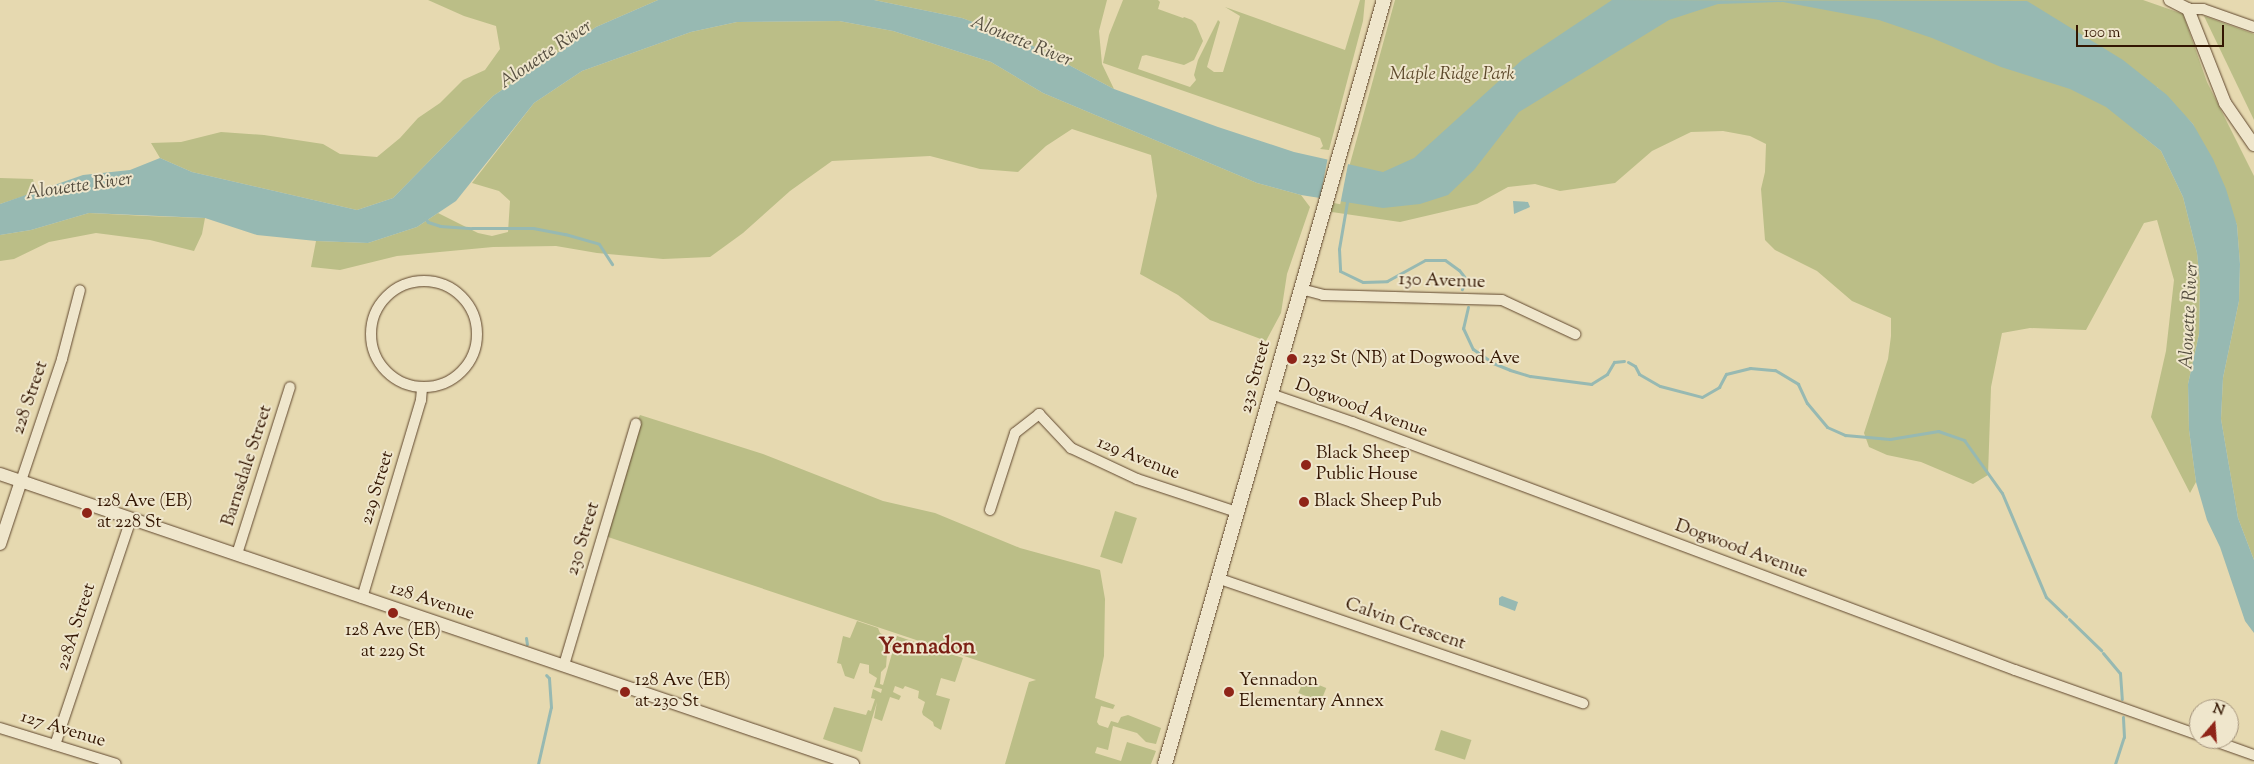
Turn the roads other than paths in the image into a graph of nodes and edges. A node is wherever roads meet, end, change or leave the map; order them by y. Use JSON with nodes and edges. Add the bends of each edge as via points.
{"nodes":[{"id":1,"x":1384,"y":0,"type":"edge"},
{"id":2,"x":2170,"y":0,"type":"edge"},
{"id":3,"x":2188,"y":9,"type":"junction"},
{"id":4,"x":2254,"y":27,"type":"edge"},
{"id":5,"x":2254,"y":145,"type":"edge"},
{"id":6,"x":1301,"y":289,"type":"junction"},
{"id":7,"x":80,"y":290,"type":"dead end"},
{"id":8,"x":1575,"y":334,"type":"dead end"},
{"id":9,"x":290,"y":387,"type":"dead end"},
{"id":10,"x":422,"y":388,"type":"junction"},
{"id":11,"x":1272,"y":394,"type":"junction"},
{"id":12,"x":636,"y":422,"type":"dead end"},
{"id":13,"x":0,"y":474,"type":"edge"},
{"id":14,"x":21,"y":481,"type":"junction"},
{"id":15,"x":990,"y":510,"type":"dead end"},
{"id":16,"x":1238,"y":512,"type":"junction"},
{"id":17,"x":131,"y":519,"type":"junction"},
{"id":18,"x":0,"y":544,"type":"edge"},
{"id":19,"x":237,"y":554,"type":"junction"},
{"id":20,"x":1217,"y":578,"type":"junction"},
{"id":21,"x":362,"y":598,"type":"junction"},
{"id":22,"x":564,"y":665,"type":"junction"},
{"id":23,"x":1583,"y":703,"type":"dead end"},
{"id":24,"x":0,"y":728,"type":"edge"},
{"id":25,"x":2189,"y":731,"type":"edge"},
{"id":26,"x":55,"y":745,"type":"junction"},
{"id":27,"x":2237,"y":749,"type":"edge"},
{"id":28,"x":2254,"y":755,"type":"edge"},
{"id":29,"x":116,"y":764,"type":"edge"},
{"id":30,"x":853,"y":764,"type":"edge"},
{"id":31,"x":1165,"y":764,"type":"edge"}],
"edges":[{"from":1,"to":6,"type":"main road","name":"232 Street"},
{"from":2,"to":3,"type":"street"},
{"from":3,"to":4,"type":"street","via":[[2203,9]]},
{"from":3,"to":5,"type":"street","via":[[2225,103]]},
{"from":6,"to":8,"type":"street","name":"130 Avenue","via":[[1323,295],[1502,300]]},
{"from":6,"to":11,"type":"main road","name":"232 Street"},
{"from":7,"to":14,"type":"street","name":"228 Street","via":[[62,359]]},
{"from":9,"to":19,"type":"street","name":"Barnsdale Street"},
{"from":10,"to":10,"type":"street","via":[[440,385],[462,372],[472,357],[477,331],[470,306],[458,293],[443,284],[425,281],[408,283],[392,291],[375,311],[370,328],[371,346],[383,369],[405,384]]},
{"from":10,"to":21,"type":"street","name":"229 Street"},
{"from":11,"to":16,"type":"main road","name":"232 Street"},
{"from":11,"to":25,"type":"street","name":"Dogwood Avenue"},
{"from":12,"to":22,"type":"street","name":"230 Street"},
{"from":13,"to":14,"type":"street","name":"128 Avenue"},
{"from":14,"to":17,"type":"street","name":"128 Avenue"},
{"from":14,"to":18,"type":"street","name":"228 Street"},
{"from":15,"to":16,"type":"street","name":"129 Avenue","via":[[1015,433],[1039,414],[1070,448],[1137,479]]},
{"from":16,"to":20,"type":"main road","name":"232 Street"},
{"from":17,"to":19,"type":"street","name":"128 Avenue"},
{"from":17,"to":26,"type":"street","name":"228A Street"},
{"from":19,"to":21,"type":"street","name":"128 Avenue"},
{"from":20,"to":23,"type":"street","name":"Calvin Crescent"},
{"from":20,"to":31,"type":"main road","name":"232 Street"},
{"from":21,"to":22,"type":"street","name":"128 Avenue"},
{"from":22,"to":30,"type":"street","name":"128 Avenue"},
{"from":24,"to":26,"type":"street","name":"127 Avenue"},
{"from":26,"to":29,"type":"street","name":"127 Avenue"},
{"from":27,"to":28,"type":"street"}]}
